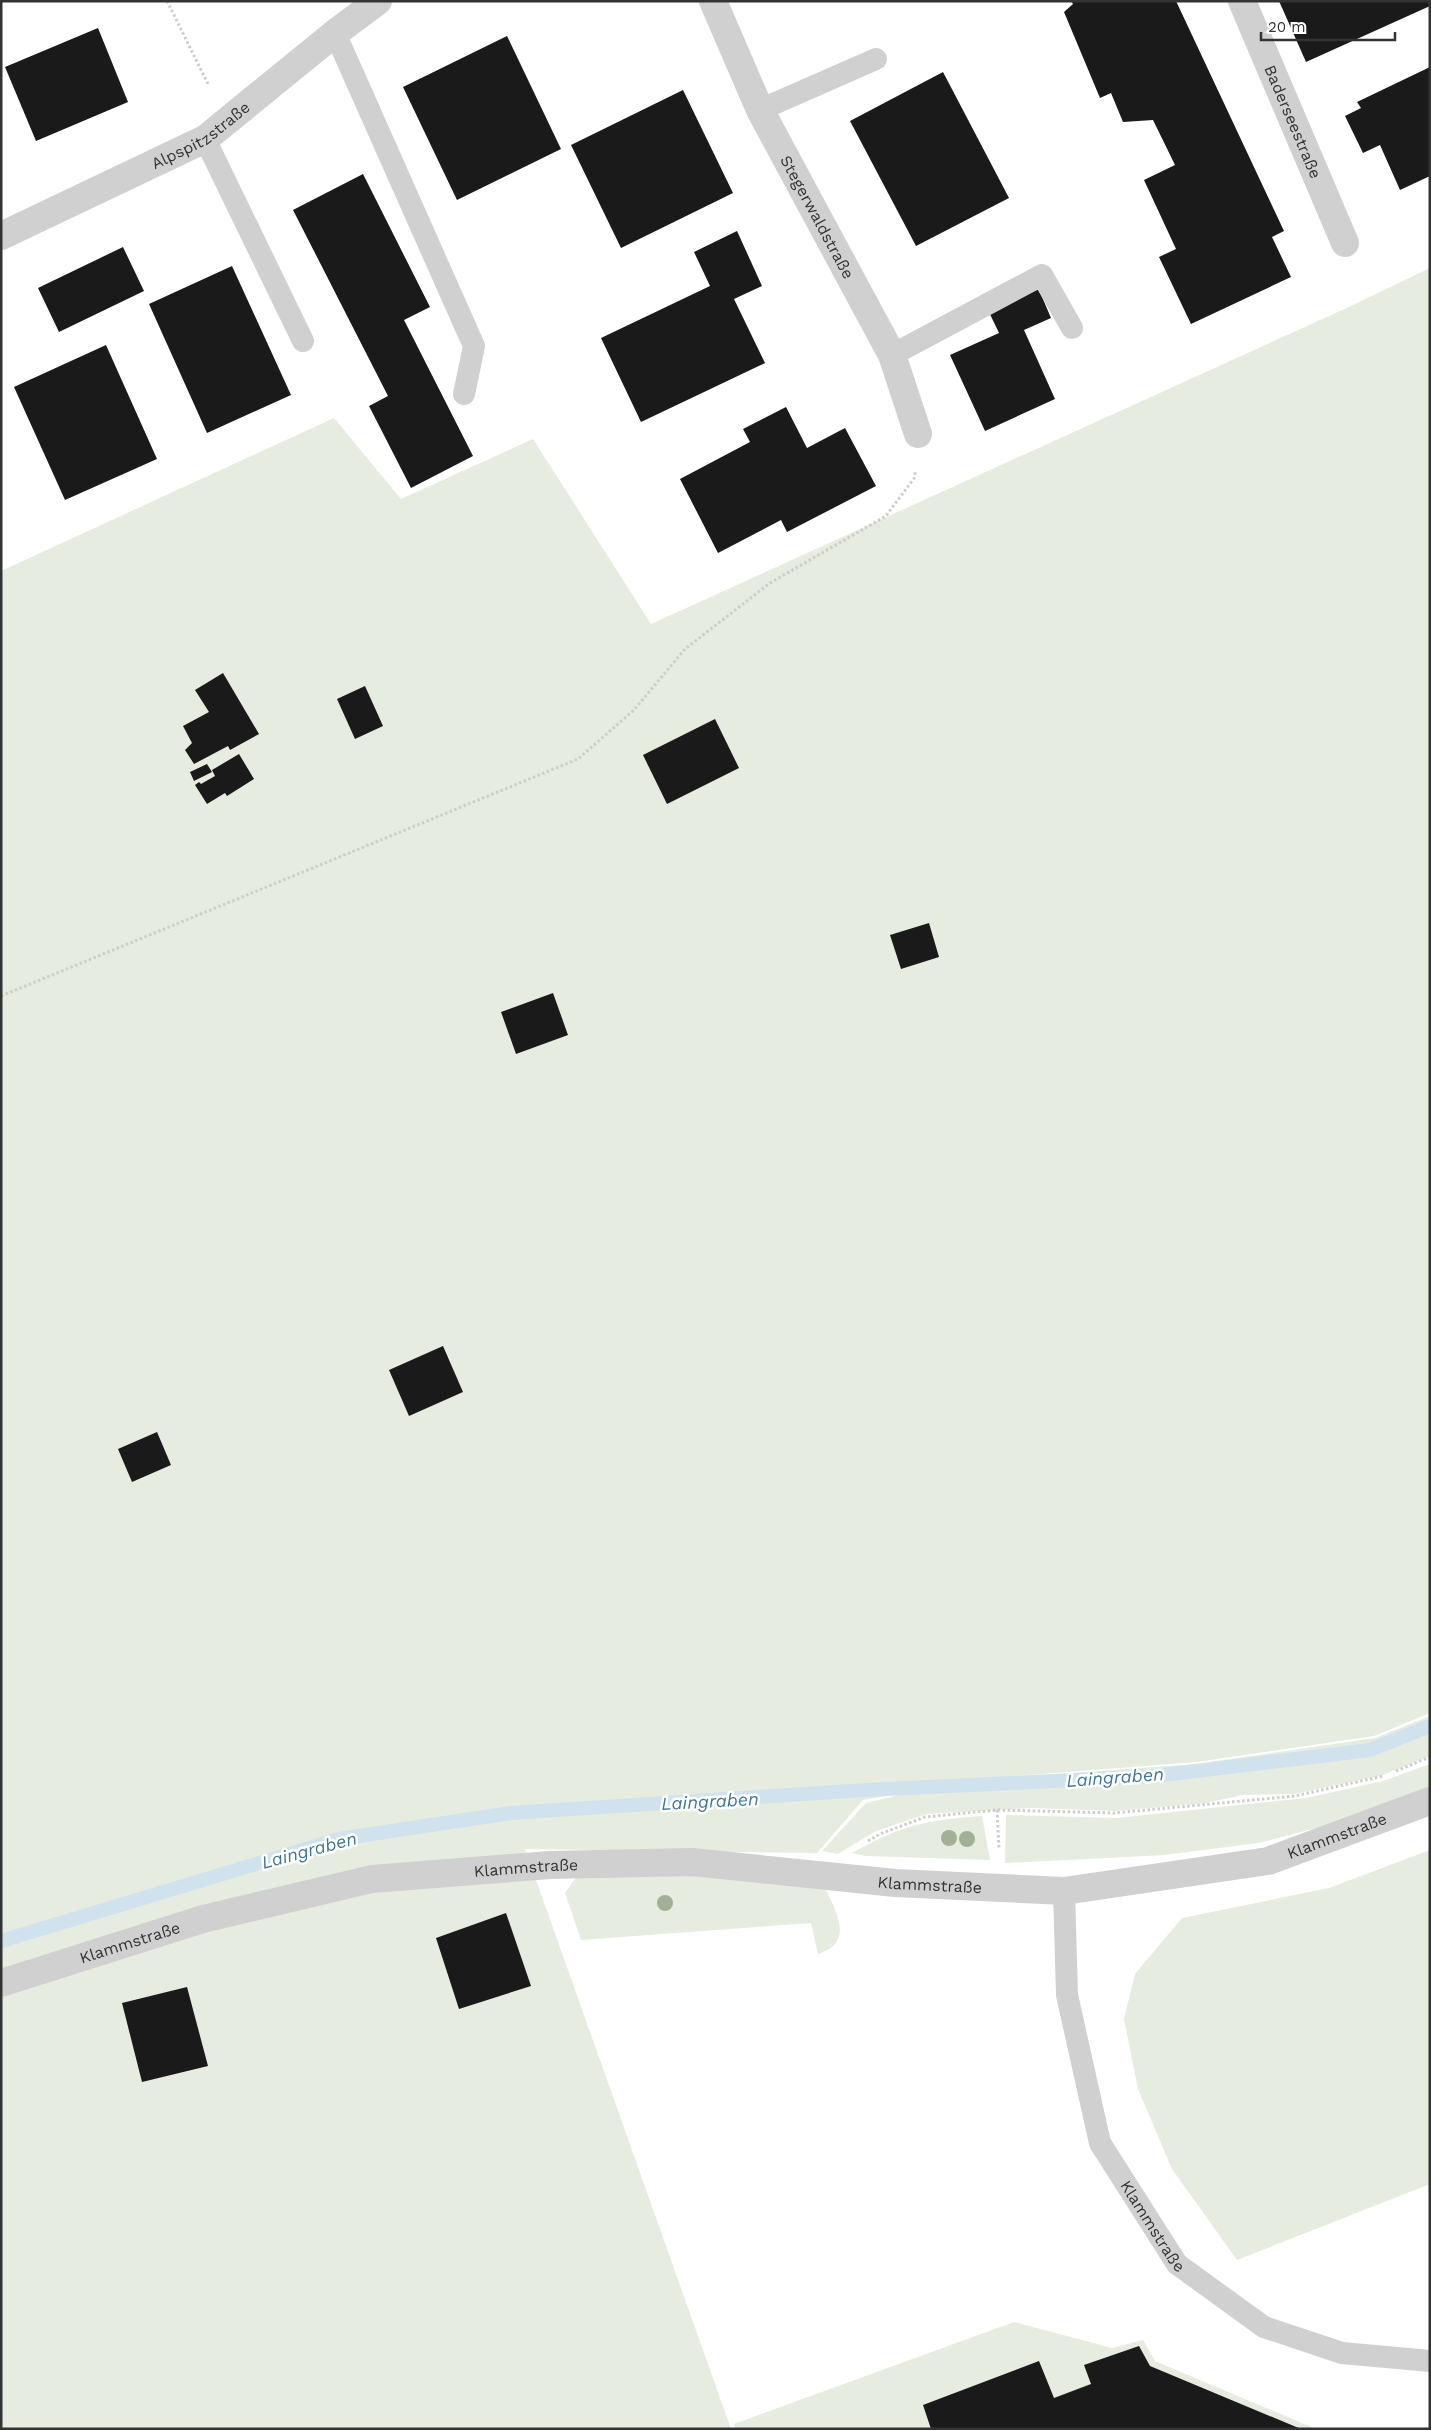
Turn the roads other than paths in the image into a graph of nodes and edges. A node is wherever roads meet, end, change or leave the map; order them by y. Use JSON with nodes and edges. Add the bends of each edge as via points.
{"nodes":[{"id":1,"x":378,"y":1,"type":"edge"},
{"id":2,"x":713,"y":1,"type":"edge"},
{"id":3,"x":1242,"y":1,"type":"edge"},
{"id":4,"x":335,"y":33,"type":"junction"},
{"id":5,"x":876,"y":59,"type":"dead end"},
{"id":6,"x":760,"y":110,"type":"junction"},
{"id":7,"x":205,"y":138,"type":"junction"},
{"id":8,"x":1,"y":236,"type":"edge"},
{"id":9,"x":1345,"y":243,"type":"dead end"},
{"id":10,"x":1072,"y":328,"type":"dead end"},
{"id":11,"x":303,"y":341,"type":"dead end"},
{"id":12,"x":892,"y":355,"type":"junction"},
{"id":13,"x":464,"y":394,"type":"dead end"},
{"id":14,"x":918,"y":434,"type":"road end"},
{"id":15,"x":1430,"y":1802,"type":"edge"},
{"id":16,"x":1064,"y":1891,"type":"junction"},
{"id":17,"x":1,"y":1984,"type":"edge"},
{"id":18,"x":1430,"y":2361,"type":"edge"}],
"edges":[{"from":1,"to":4,"type":"street","name":"Alpspitzstraße"},
{"from":2,"to":6,"type":"street","name":"Stegerwaldstraße"},
{"from":3,"to":9,"type":"street","name":"Baderseestraße"},
{"from":4,"to":7,"type":"street","name":"Alpspitzstraße"},
{"from":4,"to":13,"type":"lane","via":[[474,346]]},
{"from":5,"to":6,"type":"lane"},
{"from":6,"to":12,"type":"street","name":"Stegerwaldstraße"},
{"from":7,"to":8,"type":"street","name":"Alpspitzstraße"},
{"from":7,"to":11,"type":"lane"},
{"from":10,"to":12,"type":"lane","via":[[1042,276]]},
{"from":12,"to":14,"type":"street","name":"Stegerwaldstraße"},
{"from":15,"to":16,"type":"street","name":"Klammstraße","via":[[1268,1861]]},
{"from":16,"to":17,"type":"street","name":"Klammstraße","via":[[895,1883],[692,1862],[550,1865],[372,1879],[203,1919]]},
{"from":16,"to":18,"type":"lane","name":"Klammstraße","via":[[1067,1996],[1100,2143],[1177,2264],[1264,2327],[1342,2353]]}]}
